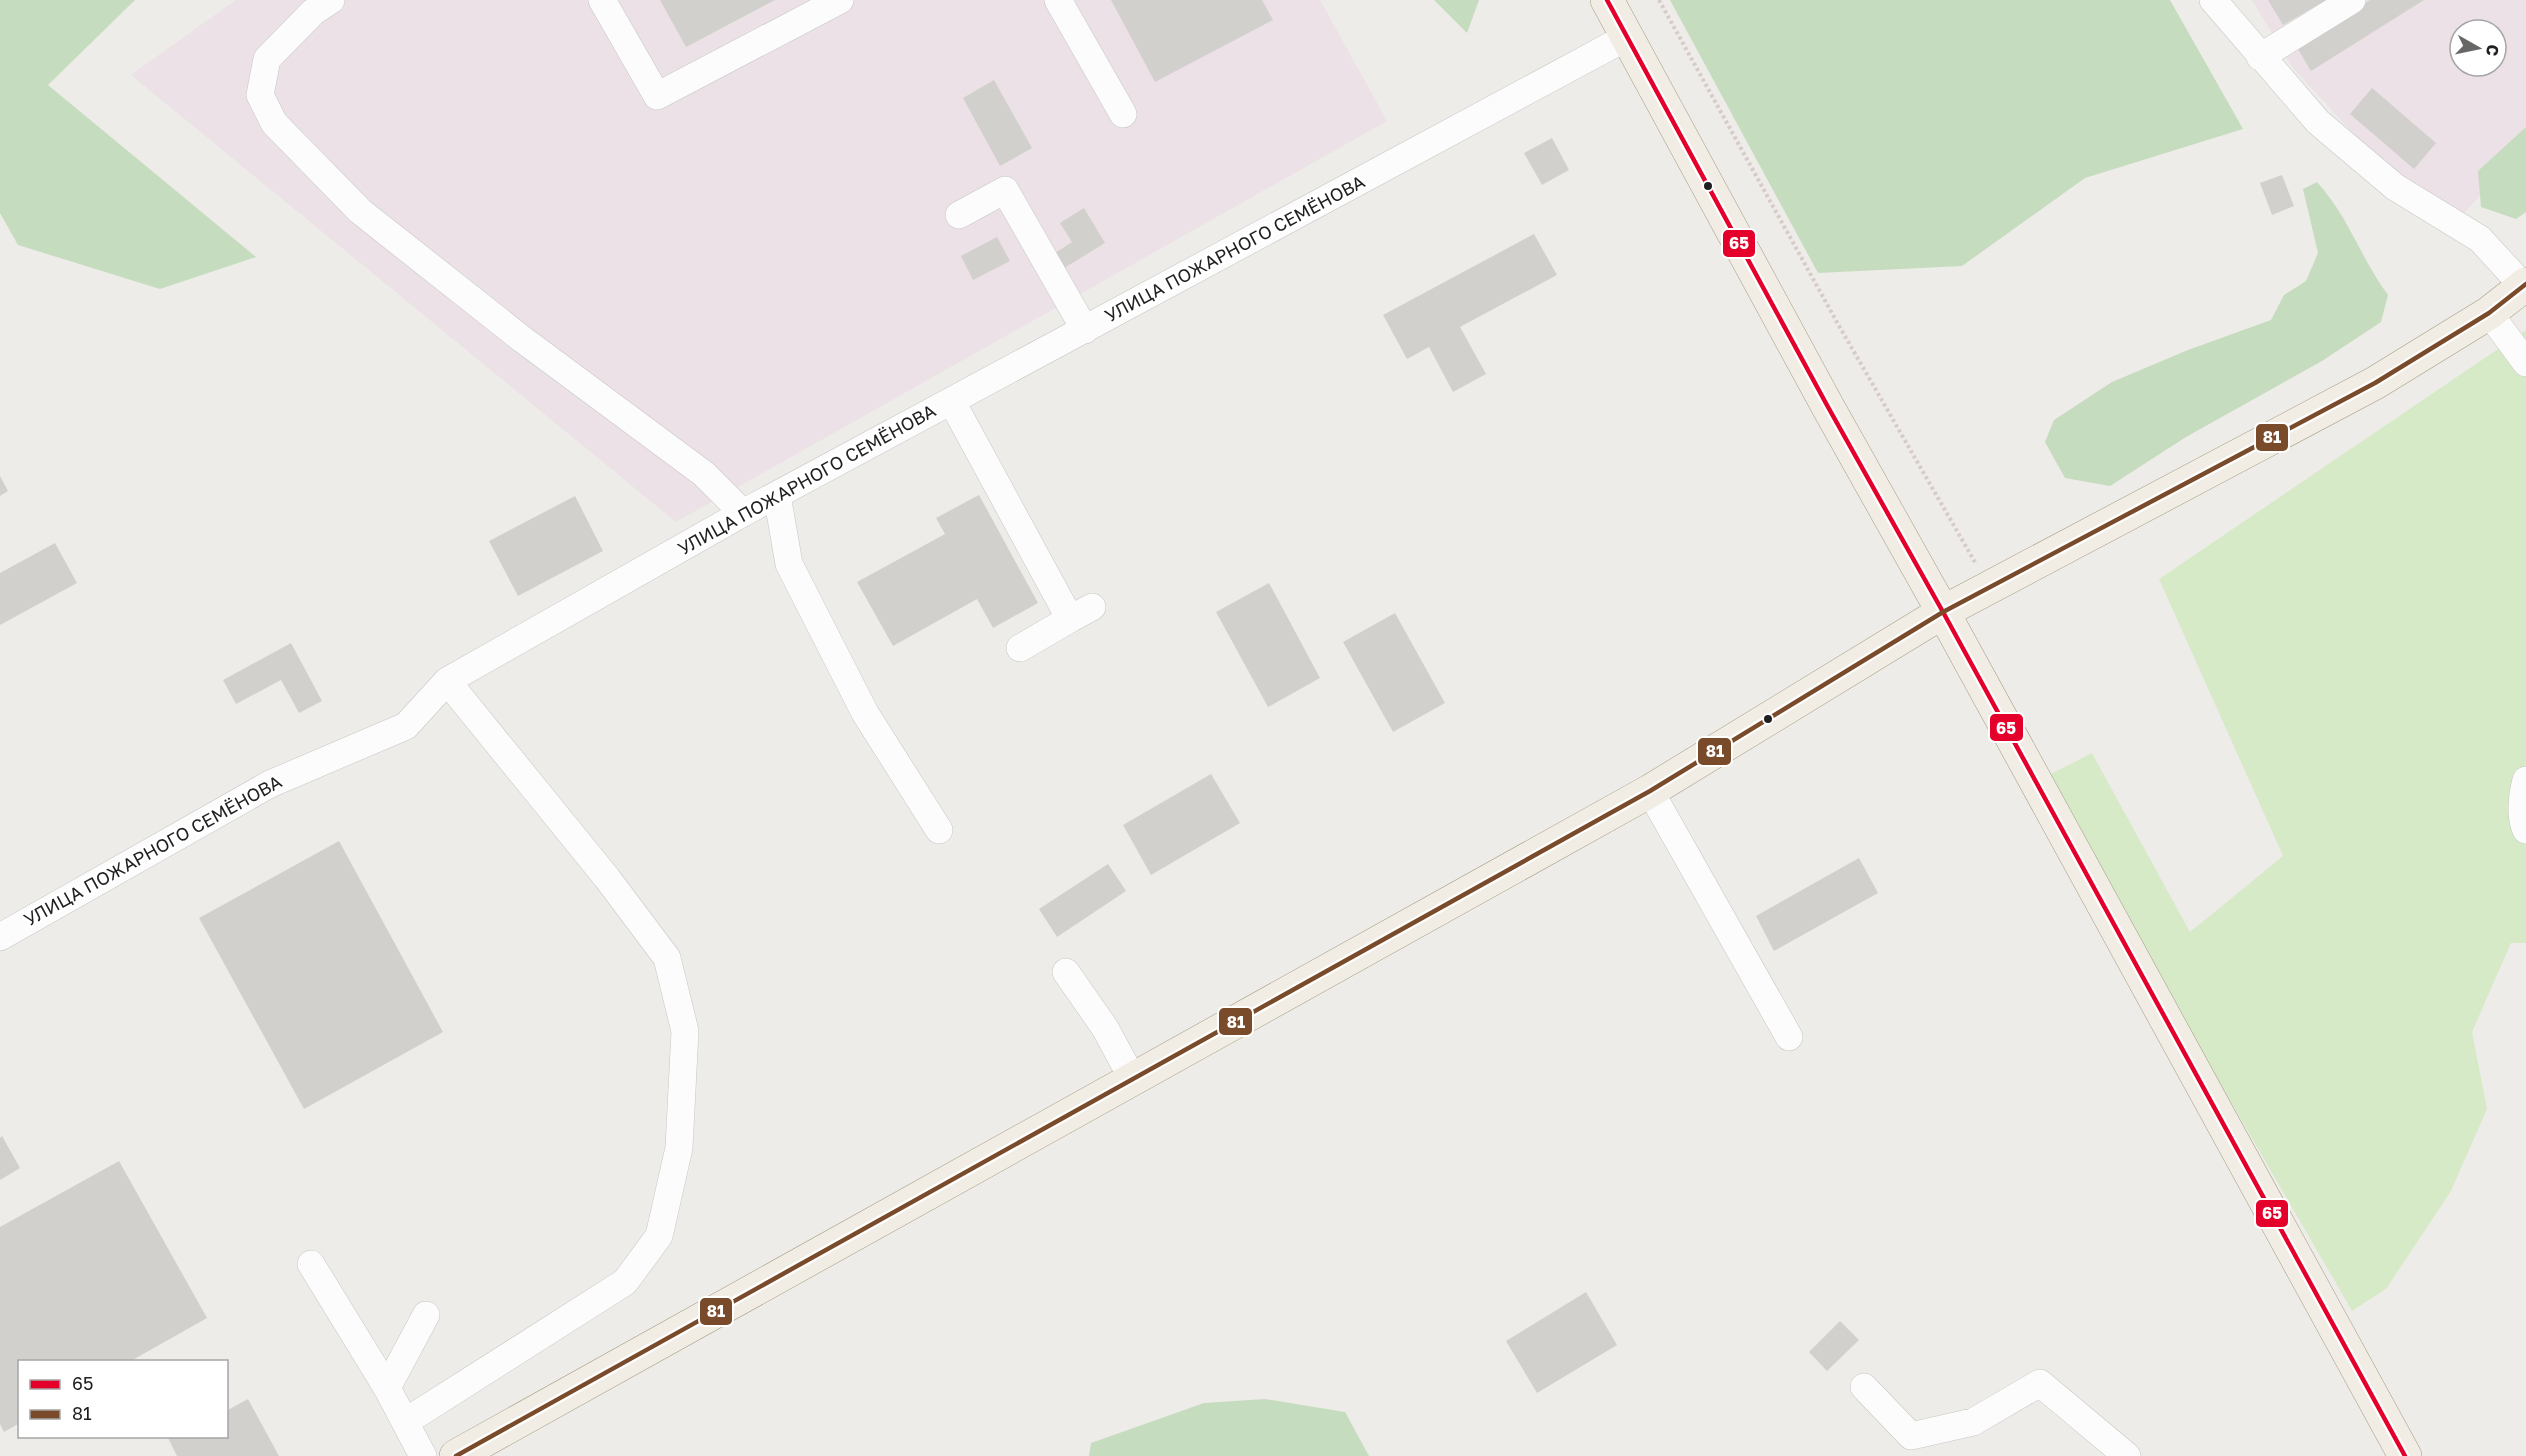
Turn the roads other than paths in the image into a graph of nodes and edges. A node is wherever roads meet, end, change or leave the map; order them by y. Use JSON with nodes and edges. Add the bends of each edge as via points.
{"nodes":[{"id":1,"x":332,"y":0,"type":"edge"},
{"id":2,"x":602,"y":0,"type":"edge"},
{"id":3,"x":840,"y":0,"type":"edge"},
{"id":4,"x":1058,"y":0,"type":"edge"},
{"id":5,"x":1607,"y":0,"type":"edge"},
{"id":6,"x":2213,"y":0,"type":"edge"},
{"id":7,"x":2352,"y":0,"type":"edge"},
{"id":8,"x":1627,"y":37,"type":"junction"},
{"id":9,"x":2260,"y":57,"type":"junction"},
{"id":10,"x":1123,"y":114,"type":"dead end"},
{"id":11,"x":959,"y":215,"type":"dead end"},
{"id":12,"x":2524,"y":285,"type":"edge"},
{"id":13,"x":2489,"y":313,"type":"junction"},
{"id":14,"x":1085,"y":330,"type":"junction"},
{"id":15,"x":2526,"y":363,"type":"edge"},
{"id":16,"x":952,"y":402,"type":"junction"},
{"id":17,"x":777,"y":495,"type":"junction"},
{"id":18,"x":743,"y":513,"type":"junction"},
{"id":19,"x":1943,"y":612,"type":"junction"},
{"id":20,"x":1020,"y":648,"type":"dead end"},
{"id":21,"x":447,"y":681,"type":"junction"},
{"id":22,"x":2526,"y":780,"type":"edge"},
{"id":23,"x":1650,"y":791,"type":"junction"},
{"id":24,"x":939,"y":830,"type":"dead end"},
{"id":25,"x":2526,"y":830,"type":"edge"},
{"id":26,"x":0,"y":937,"type":"edge"},
{"id":27,"x":1066,"y":972,"type":"dead end"},
{"id":28,"x":1789,"y":1037,"type":"dead end"},
{"id":29,"x":1132,"y":1078,"type":"junction"},
{"id":30,"x":311,"y":1264,"type":"dead end"},
{"id":31,"x":426,"y":1315,"type":"dead end"},
{"id":32,"x":387,"y":1388,"type":"junction"},
{"id":33,"x":1864,"y":1388,"type":"dead end"},
{"id":34,"x":405,"y":1422,"type":"junction"},
{"id":35,"x":423,"y":1456,"type":"edge"},
{"id":36,"x":456,"y":1456,"type":"edge"},
{"id":37,"x":2127,"y":1456,"type":"edge"},
{"id":38,"x":2405,"y":1456,"type":"edge"}],
"edges":[{"from":1,"to":18,"type":"street","via":[[313,12],[267,59],[260,95],[274,123],[360,211],[522,339],[704,474]]},
{"from":2,"to":3,"type":"street","via":[[657,96]]},
{"from":4,"to":10,"type":"street"},
{"from":5,"to":8,"type":"main road"},
{"from":6,"to":9,"type":"street"},
{"from":7,"to":9,"type":"street"},
{"from":8,"to":14,"type":"street","name":"УЛИЦА ПОЖАРНОГО СЕМЁНОВА"},
{"from":8,"to":19,"type":"main road"},
{"from":9,"to":12,"type":"street","via":[[2318,123],[2396,187],[2480,239]]},
{"from":11,"to":14,"type":"street","via":[[1005,190]]},
{"from":12,"to":13,"type":"main road"},
{"from":13,"to":15,"type":"street"},
{"from":13,"to":19,"type":"main road","via":[[2375,383]]},
{"from":14,"to":16,"type":"street","name":"УЛИЦА ПОЖАРНОГО СЕМЁНОВА"},
{"from":16,"to":17,"type":"street","name":"УЛИЦА ПОЖАРНОГО СЕМЁНОВА"},
{"from":16,"to":20,"type":"street","via":[[1081,613]]},
{"from":17,"to":18,"type":"street","name":"УЛИЦА ПОЖАРНОГО СЕМЁНОВА"},
{"from":17,"to":24,"type":"street","via":[[789,564],[865,713]]},
{"from":18,"to":21,"type":"street","name":"УЛИЦА ПОЖАРНОГО СЕМЁНОВА"},
{"from":19,"to":23,"type":"main road"},
{"from":19,"to":38,"type":"main road"},
{"from":21,"to":26,"type":"street","name":"УЛИЦА ПОЖАРНОГО СЕМЁНОВА","via":[[406,726],[270,784]]},
{"from":21,"to":34,"type":"street","via":[[667,958],[685,1031],[679,1148],[659,1236],[625,1282]]},
{"from":22,"to":25,"type":"street","via":[[2522,793],[2522,822]]},
{"from":23,"to":28,"type":"street"},
{"from":23,"to":29,"type":"main road"},
{"from":27,"to":29,"type":"street","via":[[1105,1028]]},
{"from":29,"to":36,"type":"main road"},
{"from":30,"to":32,"type":"street"},
{"from":31,"to":32,"type":"street"},
{"from":32,"to":34,"type":"street"},
{"from":33,"to":37,"type":"street","via":[[1911,1436],[1974,1422],[2040,1383]]},
{"from":34,"to":35,"type":"street"}]}
